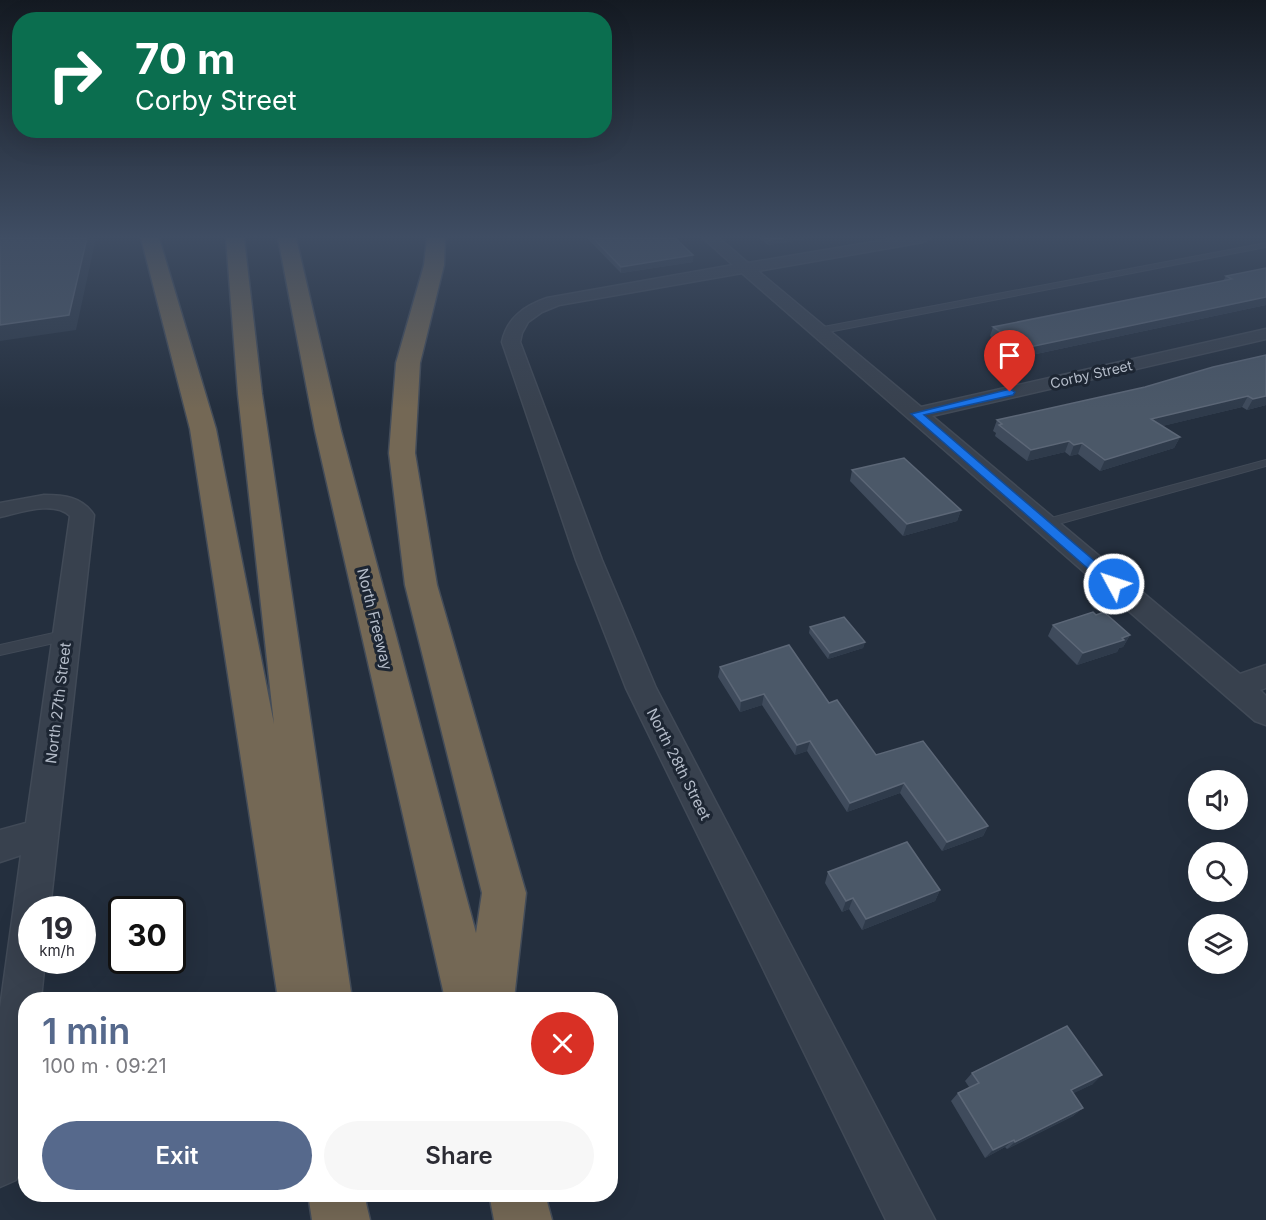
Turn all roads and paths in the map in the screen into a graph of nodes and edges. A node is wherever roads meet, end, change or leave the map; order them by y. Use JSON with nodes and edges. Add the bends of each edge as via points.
{"nodes":[{"id":1,"x":166,"y":295,"type":"edge"},
{"id":2,"x":240,"y":295,"type":"edge"},
{"id":3,"x":299,"y":295,"type":"edge"},
{"id":4,"x":426,"y":295,"type":"edge"},
{"id":5,"x":581,"y":295,"type":"edge"},
{"id":6,"x":776,"y":295,"type":"edge"},
{"id":7,"x":1006,"y":295,"type":"edge"},
{"id":8,"x":818,"y":331,"type":"junction"},
{"id":9,"x":1266,"y":334,"type":"edge"},
{"id":10,"x":916,"y":414,"type":"junction"},
{"id":11,"x":1266,"y":463,"type":"edge"},
{"id":12,"x":0,"y":510,"type":"edge"},
{"id":13,"x":1044,"y":524,"type":"junction"},
{"id":14,"x":67,"y":634,"type":"junction"},
{"id":15,"x":0,"y":650,"type":"edge"},
{"id":16,"x":1266,"y":676,"type":"edge"},
{"id":17,"x":1236,"y":688,"type":"junction"},
{"id":18,"x":1266,"y":713,"type":"edge"},
{"id":19,"x":42,"y":834,"type":"junction"},
{"id":20,"x":0,"y":846,"type":"edge"},
{"id":21,"x":34,"y":896,"type":"edge"},
{"id":22,"x":24,"y":974,"type":"edge"},
{"id":23,"x":22,"y":992,"type":"edge"},
{"id":24,"x":301,"y":992,"type":"edge"},
{"id":25,"x":327,"y":992,"type":"edge"},
{"id":26,"x":468,"y":992,"type":"edge"},
{"id":27,"x":491,"y":992,"type":"edge"},
{"id":28,"x":18,"y":1023,"type":"edge"},
{"id":29,"x":0,"y":1164,"type":"edge"},
{"id":30,"x":338,"y":1202,"type":"edge"},
{"id":31,"x":354,"y":1202,"type":"edge"},
{"id":32,"x":519,"y":1202,"type":"edge"},
{"id":33,"x":341,"y":1220,"type":"edge"},
{"id":34,"x":356,"y":1220,"type":"edge"},
{"id":35,"x":524,"y":1220,"type":"edge"},
{"id":36,"x":911,"y":1220,"type":"edge"}],
"edges":[{"from":1,"to":24,"type":"highway","via":[[217,499]]},
{"from":2,"to":25,"type":"highway"},
{"from":3,"to":26,"type":"highway","name":"North Freeway","via":[[331,443]]},
{"from":4,"to":27,"type":"highway","via":[[408,363],[402,453],[421,585],[504,892]]},
{"from":5,"to":36,"type":"street","name":"North 28th Street","via":[[547,303],[522,317],[511,342],[617,633],[676,760]]},
{"from":6,"to":8,"type":"street"},
{"from":7,"to":8,"type":"lane"},
{"from":8,"to":10,"type":"street"},
{"from":9,"to":10,"type":"street","name":"Corby Street"},
{"from":10,"to":13,"type":"street"},
{"from":11,"to":13,"type":"lane"},
{"from":12,"to":14,"type":"street","name":"North 27th Street","via":[[48,502],[68,504],[79,510],[82,524]]},
{"from":13,"to":17,"type":"street"},
{"from":14,"to":15,"type":"lane"},
{"from":14,"to":19,"type":"street","name":"North 27th Street"},
{"from":16,"to":17,"type":"street"},
{"from":17,"to":18,"type":"street"},
{"from":19,"to":20,"type":"street"},
{"from":19,"to":21,"type":"street","name":"North 27th Street"},
{"from":22,"to":23,"type":"street"},
{"from":28,"to":29,"type":"street"},
{"from":30,"to":33,"type":"highway"},
{"from":31,"to":34,"type":"highway"},
{"from":32,"to":35,"type":"highway"}]}
